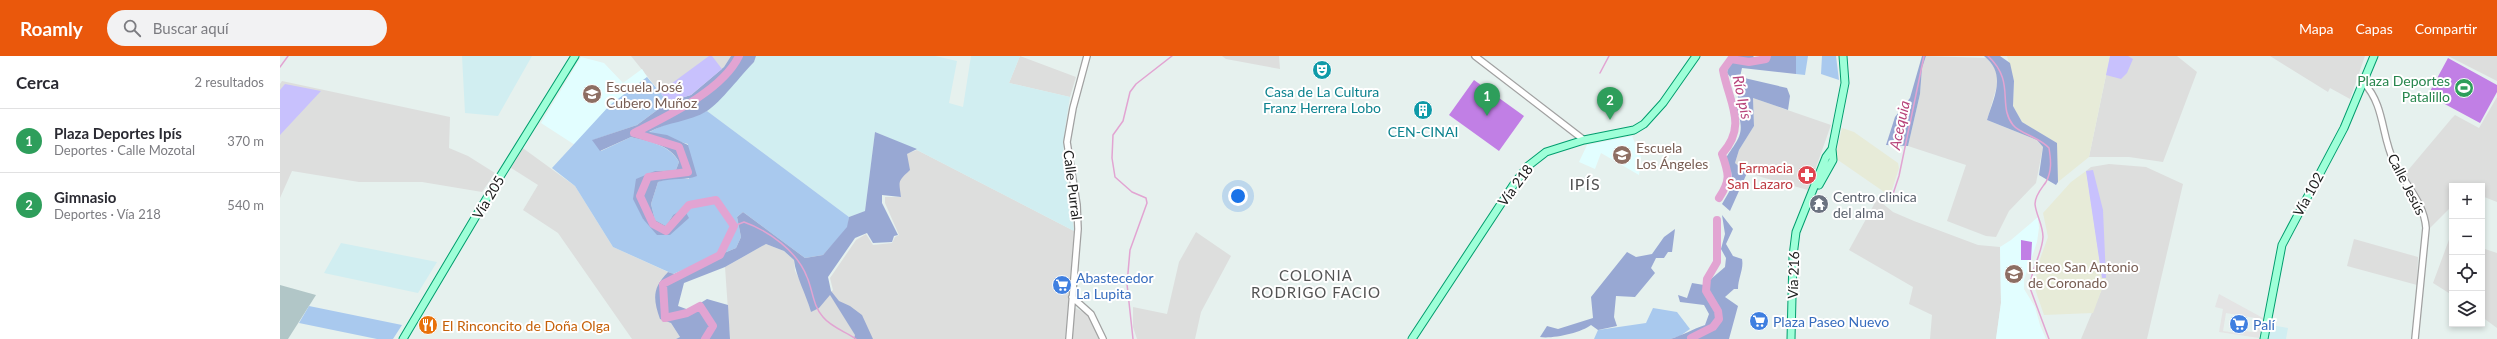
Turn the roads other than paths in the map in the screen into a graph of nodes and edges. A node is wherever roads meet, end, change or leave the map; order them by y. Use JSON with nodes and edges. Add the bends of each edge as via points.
{"nodes":[{"id":1,"x":575,"y":56,"type":"edge"},
{"id":2,"x":1087,"y":56,"type":"edge"},
{"id":3,"x":1475,"y":56,"type":"edge"},
{"id":4,"x":1696,"y":56,"type":"edge"},
{"id":5,"x":1843,"y":56,"type":"edge"},
{"id":6,"x":2374,"y":56,"type":"edge"},
{"id":7,"x":2364,"y":83,"type":"junction"},
{"id":8,"x":1584,"y":140,"type":"junction"},
{"id":9,"x":1832,"y":149,"type":"junction"},
{"id":10,"x":1837,"y":163,"type":"dead end"},
{"id":11,"x":1826,"y":173,"type":"junction"},
{"id":12,"x":1803,"y":213,"type":"junction"},
{"id":13,"x":1072,"y":297,"type":"junction"},
{"id":14,"x":403,"y":339,"type":"edge"},
{"id":15,"x":1069,"y":339,"type":"edge"},
{"id":16,"x":1103,"y":339,"type":"edge"},
{"id":17,"x":1412,"y":339,"type":"edge"},
{"id":18,"x":1791,"y":339,"type":"edge"},
{"id":19,"x":2264,"y":339,"type":"edge"},
{"id":20,"x":2415,"y":339,"type":"edge"}],
"edges":[{"from":1,"to":14,"type":"main road","name":"Vía 205"},
{"from":2,"to":13,"type":"street","name":"Calle Purral","via":[[1072,108],[1067,142],[1077,205],[1078,229]]},
{"from":3,"to":8,"type":"street"},
{"from":4,"to":8,"type":"main road","name":"Vía 218","via":[[1663,103],[1644,124],[1634,130]]},
{"from":5,"to":9,"type":"main road","name":"Vía 216","via":[[1845,83]]},
{"from":6,"to":7,"type":"main road","name":"Vía 102"},
{"from":7,"to":19,"type":"main road","name":"Vía 102","via":[[2335,145],[2282,245]]},
{"from":7,"to":20,"type":"street","name":"Calle Jesús","via":[[2374,93],[2394,162],[2425,216]]},
{"from":8,"to":17,"type":"main road","name":"Vía 218","via":[[1546,152],[1528,166]]},
{"from":9,"to":11,"type":"main road","name":"Vía 216","via":[[1833,160]]},
{"from":9,"to":12,"type":"main road","name":"Vía 216","via":[[1826,157]]},
{"from":10,"to":11,"type":"main road"},
{"from":11,"to":12,"type":"main road","name":"Vía 216"},
{"from":12,"to":18,"type":"main road","name":"Vía 216","via":[[1796,232],[1793,256]]},
{"from":13,"to":15,"type":"street","name":"Calle Purral"},
{"from":13,"to":16,"type":"street","via":[[1091,314]]}]}
